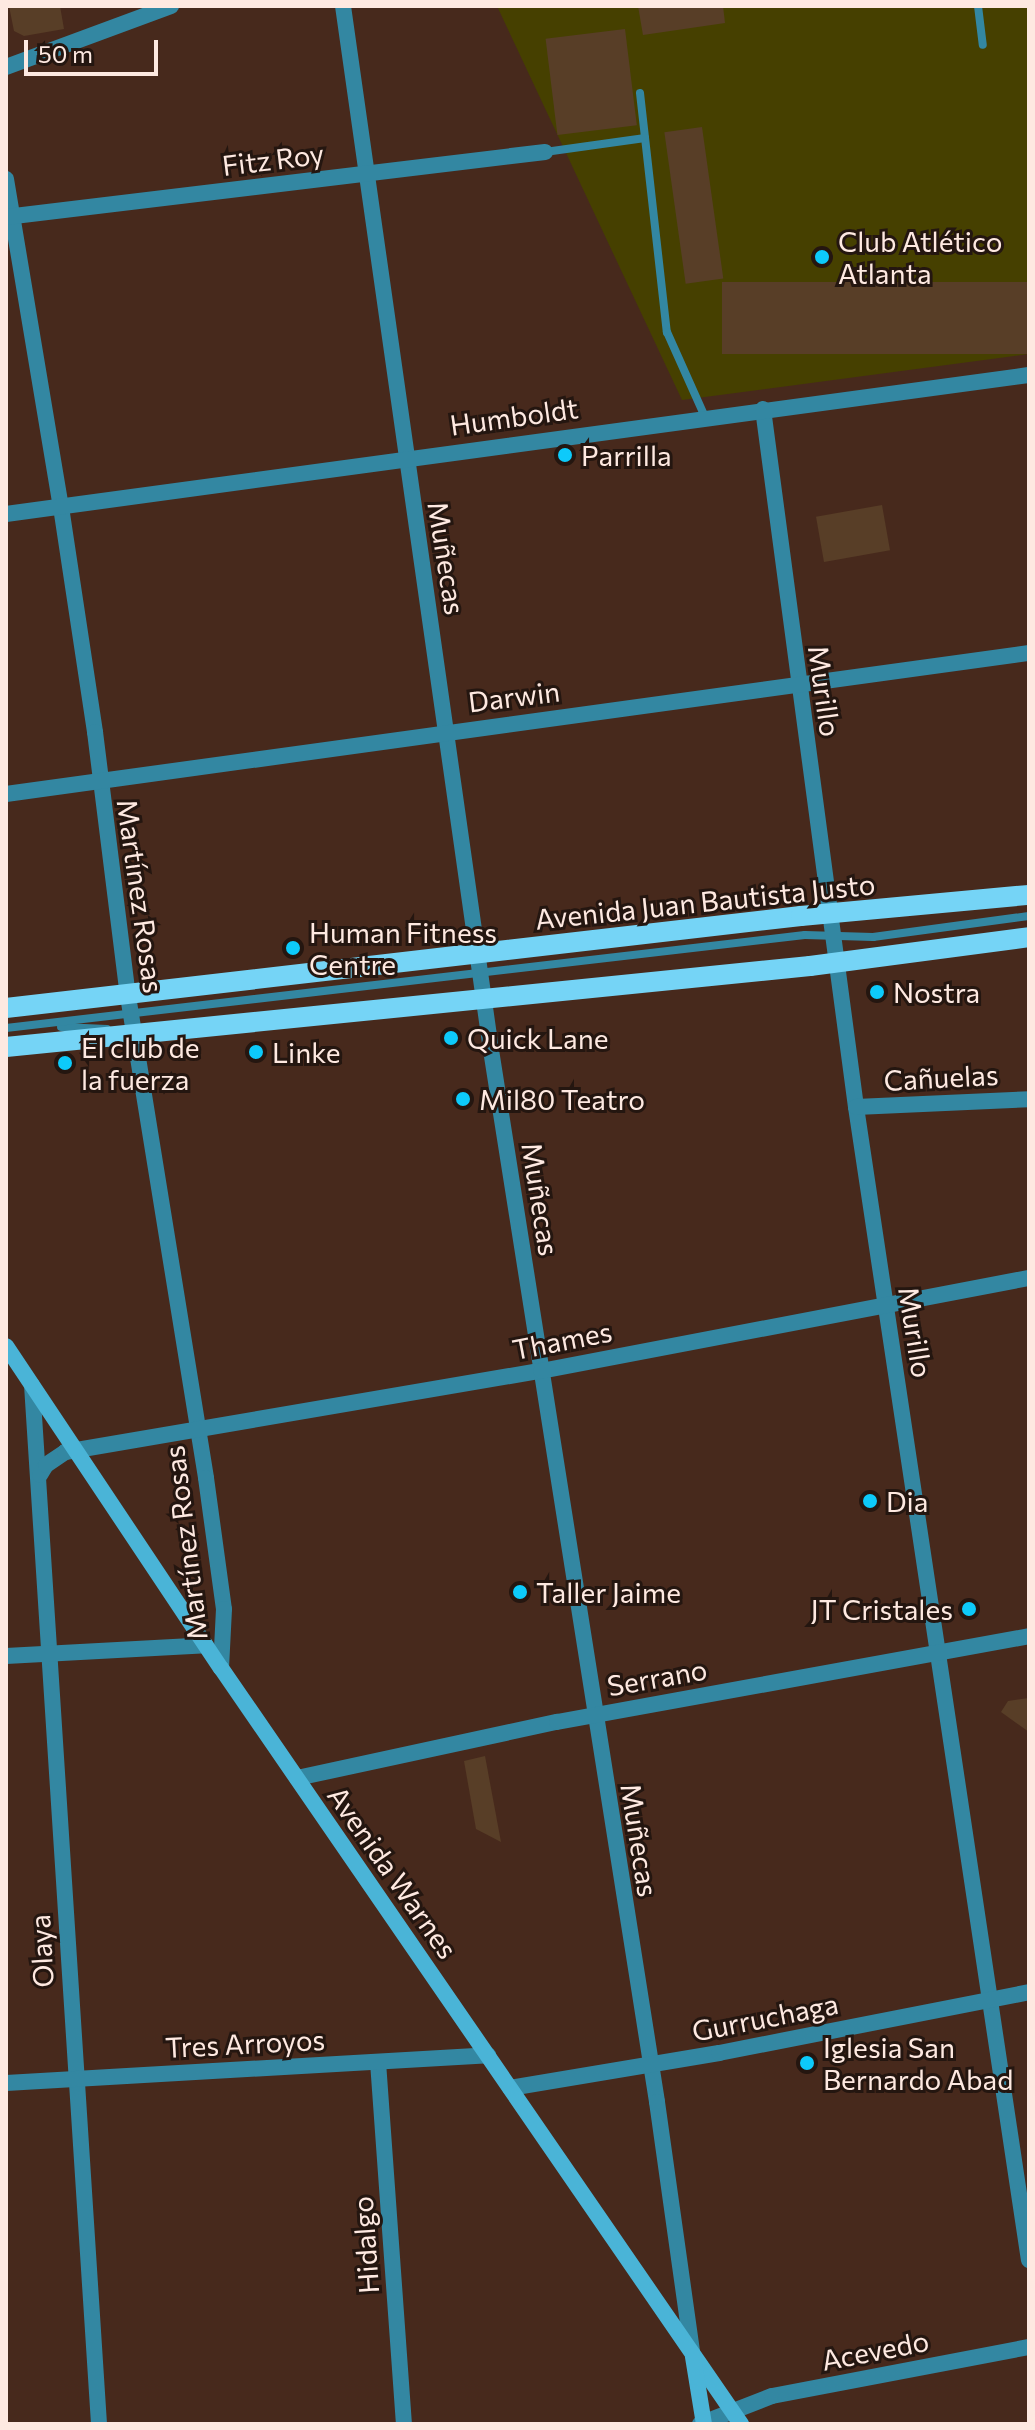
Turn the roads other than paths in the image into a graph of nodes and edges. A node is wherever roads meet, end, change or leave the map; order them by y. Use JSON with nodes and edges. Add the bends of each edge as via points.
{"nodes":[{"id":1,"x":171,"y":6,"type":"edge"},
{"id":2,"x":343,"y":6,"type":"edge"},
{"id":3,"x":978,"y":6,"type":"edge"},
{"id":4,"x":983,"y":45,"type":"dead end"},
{"id":5,"x":6,"y":67,"type":"edge"},
{"id":6,"x":640,"y":93,"type":"dead end"},
{"id":7,"x":645,"y":138,"type":"junction"},
{"id":8,"x":545,"y":152,"type":"joint"},
{"id":9,"x":366,"y":174,"type":"junction"},
{"id":10,"x":6,"y":179,"type":"edge"},
{"id":11,"x":9,"y":217,"type":"edge"},
{"id":12,"x":1029,"y":375,"type":"edge"},
{"id":13,"x":763,"y":409,"type":"junction"},
{"id":14,"x":705,"y":417,"type":"junction"},
{"id":15,"x":405,"y":457,"type":"junction"},
{"id":16,"x":61,"y":507,"type":"junction"},
{"id":17,"x":6,"y":514,"type":"edge"},
{"id":18,"x":1029,"y":653,"type":"edge"},
{"id":19,"x":797,"y":686,"type":"junction"},
{"id":20,"x":447,"y":731,"type":"junction"},
{"id":21,"x":99,"y":781,"type":"junction"},
{"id":22,"x":6,"y":794,"type":"edge"},
{"id":23,"x":1029,"y":895,"type":"edge"},
{"id":24,"x":830,"y":914,"type":"junction"},
{"id":25,"x":1029,"y":916,"type":"edge"},
{"id":26,"x":834,"y":937,"type":"junction"},
{"id":27,"x":1029,"y":937,"type":"edge"},
{"id":28,"x":478,"y":954,"type":"junction"},
{"id":29,"x":837,"y":962,"type":"junction"},
{"id":30,"x":481,"y":975,"type":"junction"},
{"id":31,"x":485,"y":996,"type":"junction"},
{"id":32,"x":6,"y":1008,"type":"edge"},
{"id":33,"x":132,"y":1015,"type":"junction"},
{"id":34,"x":16,"y":1027,"type":"junction"},
{"id":35,"x":6,"y":1028,"type":"edge"},
{"id":36,"x":6,"y":1047,"type":"edge"},
{"id":37,"x":1029,"y":1099,"type":"edge"},
{"id":38,"x":856,"y":1107,"type":"junction"},
{"id":39,"x":1029,"y":1278,"type":"edge"},
{"id":40,"x":886,"y":1304,"type":"junction"},
{"id":41,"x":6,"y":1346,"type":"edge"},
{"id":42,"x":14,"y":1370,"type":"edge"},
{"id":43,"x":541,"y":1371,"type":"junction"},
{"id":44,"x":32,"y":1385,"type":"junction"},
{"id":45,"x":199,"y":1432,"type":"junction"},
{"id":46,"x":104,"y":1447,"type":"junction"},
{"id":47,"x":76,"y":1450,"type":"junction"},
{"id":48,"x":91,"y":1472,"type":"junction"},
{"id":49,"x":40,"y":1475,"type":"junction"},
{"id":50,"x":1029,"y":1636,"type":"edge"},
{"id":51,"x":206,"y":1645,"type":"junction"},
{"id":52,"x":51,"y":1652,"type":"junction"},
{"id":53,"x":936,"y":1653,"type":"junction"},
{"id":54,"x":6,"y":1656,"type":"edge"},
{"id":55,"x":221,"y":1668,"type":"junction"},
{"id":56,"x":595,"y":1715,"type":"junction"},
{"id":57,"x":297,"y":1778,"type":"junction"},
{"id":58,"x":1029,"y":1992,"type":"edge"},
{"id":59,"x":990,"y":1999,"type":"junction"},
{"id":60,"x":488,"y":2055,"type":"junction"},
{"id":61,"x":378,"y":2062,"type":"junction"},
{"id":62,"x":650,"y":2064,"type":"junction"},
{"id":63,"x":75,"y":2079,"type":"junction"},
{"id":64,"x":6,"y":2083,"type":"edge"},
{"id":65,"x":510,"y":2088,"type":"junction"},
{"id":66,"x":1029,"y":2260,"type":"edge"},
{"id":67,"x":1029,"y":2347,"type":"edge"},
{"id":68,"x":692,"y":2351,"type":"junction"},
{"id":69,"x":737,"y":2417,"type":"edge"},
{"id":70,"x":99,"y":2424,"type":"edge"},
{"id":71,"x":404,"y":2424,"type":"edge"},
{"id":72,"x":703,"y":2424,"type":"edge"}],
"edges":[{"from":1,"to":5,"type":"street"},
{"from":2,"to":9,"type":"street","name":"Muñecas"},
{"from":3,"to":4,"type":"lane"},
{"from":6,"to":7,"type":"lane"},
{"from":7,"to":8,"type":"lane"},
{"from":7,"to":14,"type":"lane","via":[[667,332]]},
{"from":8,"to":9,"type":"street","name":"Fitz Roy"},
{"from":9,"to":11,"type":"street","name":"Fitz Roy"},
{"from":9,"to":15,"type":"street","name":"Muñecas"},
{"from":10,"to":11,"type":"street","name":"Martínez Rosas"},
{"from":11,"to":16,"type":"street","name":"Martínez Rosas"},
{"from":12,"to":13,"type":"street","name":"Humboldt"},
{"from":13,"to":14,"type":"street","name":"Humboldt"},
{"from":13,"to":19,"type":"street","name":"Murillo"},
{"from":14,"to":15,"type":"street","name":"Humboldt"},
{"from":15,"to":16,"type":"street","name":"Humboldt"},
{"from":15,"to":20,"type":"street","name":"Muñecas"},
{"from":16,"to":17,"type":"street","name":"Humboldt"},
{"from":16,"to":21,"type":"street","name":"Martínez Rosas"},
{"from":18,"to":19,"type":"street","name":"Darwin"},
{"from":19,"to":20,"type":"street","name":"Darwin"},
{"from":19,"to":24,"type":"street","name":"Murillo"},
{"from":20,"to":21,"type":"street","name":"Darwin"},
{"from":20,"to":28,"type":"street","name":"Muñecas"},
{"from":21,"to":22,"type":"street","name":"Darwin"},
{"from":21,"to":33,"type":"street","name":"Martínez Rosas"},
{"from":23,"to":24,"type":"main road","name":"Avenida Juan Bautista Justo"},
{"from":24,"to":26,"type":"street","name":"Murillo"},
{"from":24,"to":28,"type":"main road","name":"Avenida Juan Bautista Justo"},
{"from":25,"to":26,"type":"lane","via":[[913,933]]},
{"from":26,"to":29,"type":"street","name":"Murillo"},
{"from":26,"to":30,"type":"lane","via":[[805,935]]},
{"from":27,"to":29,"type":"main road","name":"Avenida Juan Bautista Justo"},
{"from":28,"to":30,"type":"street","name":"Muñecas"},
{"from":28,"to":33,"type":"main road","name":"Avenida Juan Bautista Justo"},
{"from":29,"to":31,"type":"main road","name":"Avenida Juan Bautista Justo"},
{"from":29,"to":38,"type":"street","name":"Murillo"},
{"from":30,"to":31,"type":"street","name":"Muñecas"},
{"from":30,"to":33,"type":"lane"},
{"from":31,"to":33,"type":"main road","name":"Avenida Juan Bautista Justo"},
{"from":31,"to":43,"type":"street","name":"Muñecas"},
{"from":32,"to":33,"type":"main road","name":"Avenida Juan Bautista Justo"},
{"from":33,"to":34,"type":"lane"},
{"from":33,"to":34,"type":"lane","via":[[96,1027]]},
{"from":33,"to":36,"type":"main road","name":"Avenida Juan Bautista Justo"},
{"from":33,"to":45,"type":"street","name":"Martínez Rosas"},
{"from":34,"to":35,"type":"lane"},
{"from":37,"to":38,"type":"street","name":"Cañuelas"},
{"from":38,"to":40,"type":"street","name":"Murillo"},
{"from":39,"to":40,"type":"street","name":"Thames"},
{"from":40,"to":43,"type":"street","name":"Thames"},
{"from":40,"to":53,"type":"street","name":"Murillo"},
{"from":41,"to":42,"type":"main road","name":"Avenida Warnes"},
{"from":42,"to":44,"type":"main road","name":"Avenida Warnes"},
{"from":43,"to":45,"type":"street","name":"Thames"},
{"from":43,"to":56,"type":"street","name":"Muñecas"},
{"from":44,"to":47,"type":"main road","name":"Avenida Warnes"},
{"from":44,"to":49,"type":"street","name":"Olaya"},
{"from":45,"to":46,"type":"street","name":"Thames"},
{"from":45,"to":55,"type":"street","name":"Martínez Rosas","via":[[224,1609]]},
{"from":46,"to":47,"type":"street","name":"Thames"},
{"from":46,"to":48,"type":"street"},
{"from":47,"to":48,"type":"main road","name":"Avenida Warnes"},
{"from":47,"to":49,"type":"street","via":[[54,1458]]},
{"from":48,"to":51,"type":"main road","name":"Avenida Warnes"},
{"from":49,"to":52,"type":"street","name":"Olaya"},
{"from":50,"to":53,"type":"street","name":"Serrano"},
{"from":51,"to":52,"type":"street"},
{"from":51,"to":55,"type":"main road","name":"Avenida Warnes"},
{"from":52,"to":54,"type":"street"},
{"from":52,"to":63,"type":"street","name":"Olaya"},
{"from":53,"to":56,"type":"street","name":"Serrano"},
{"from":53,"to":59,"type":"street","name":"Murillo"},
{"from":55,"to":57,"type":"main road","name":"Avenida Warnes"},
{"from":56,"to":57,"type":"street","name":"Serrano"},
{"from":56,"to":62,"type":"street","name":"Muñecas"},
{"from":57,"to":60,"type":"main road","name":"Avenida Warnes"},
{"from":58,"to":59,"type":"street","name":"Gurruchaga"},
{"from":59,"to":62,"type":"street","name":"Gurruchaga"},
{"from":59,"to":66,"type":"street","name":"Murillo"},
{"from":60,"to":61,"type":"street","name":"Tres Arroyos"},
{"from":60,"to":65,"type":"main road","name":"Avenida Warnes"},
{"from":61,"to":63,"type":"street","name":"Tres Arroyos"},
{"from":61,"to":71,"type":"street","name":"Hidalgo"},
{"from":62,"to":65,"type":"street","name":"Gurruchaga"},
{"from":62,"to":68,"type":"street","name":"Muñecas"},
{"from":63,"to":64,"type":"street","name":"Tres Arroyos"},
{"from":63,"to":70,"type":"street","name":"Olaya"},
{"from":65,"to":68,"type":"main road","name":"Avenida Warnes"},
{"from":67,"to":69,"type":"street","name":"Acevedo","via":[[772,2396]]},
{"from":68,"to":69,"type":"main road","name":"Avenida Warnes"},
{"from":68,"to":72,"type":"main road"},
{"from":69,"to":72,"type":"street","name":"Acevedo"}]}
